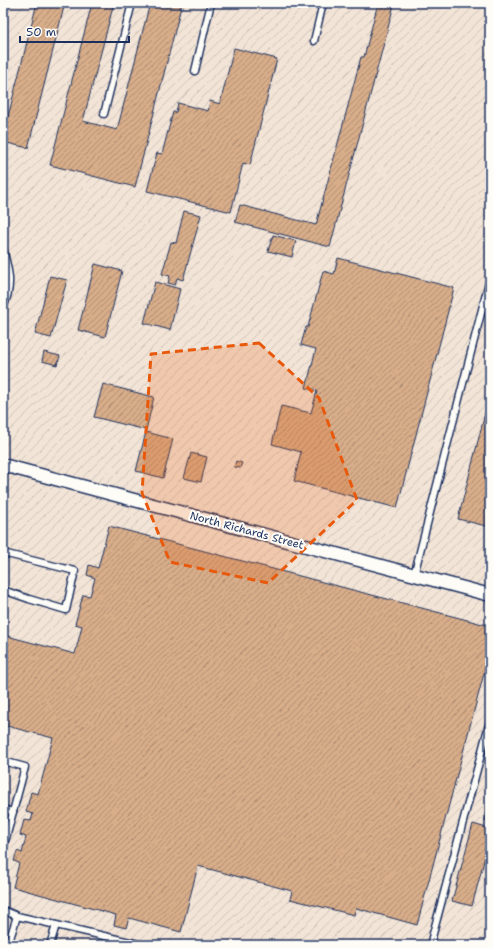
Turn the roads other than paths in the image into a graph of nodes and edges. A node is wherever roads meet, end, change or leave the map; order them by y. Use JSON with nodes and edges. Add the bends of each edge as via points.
{"nodes":[{"id":1,"x":132,"y":3,"type":"edge"},
{"id":2,"x":211,"y":3,"type":"edge"},
{"id":3,"x":323,"y":3,"type":"edge"},
{"id":4,"x":314,"y":41,"type":"dead end"},
{"id":5,"x":195,"y":72,"type":"dead end"},
{"id":6,"x":104,"y":114,"type":"dead end"},
{"id":7,"x":3,"y":249,"type":"edge"},
{"id":8,"x":490,"y":278,"type":"edge"},
{"id":9,"x":3,"y":308,"type":"edge"},
{"id":10,"x":3,"y":465,"type":"edge"},
{"id":11,"x":3,"y":553,"type":"edge"},
{"id":12,"x":414,"y":575,"type":"junction"},
{"id":13,"x":3,"y":590,"type":"edge"},
{"id":14,"x":490,"y":595,"type":"edge"},
{"id":15,"x":490,"y":721,"type":"edge"},
{"id":16,"x":3,"y":761,"type":"edge"},
{"id":17,"x":3,"y":809,"type":"edge"},
{"id":18,"x":13,"y":812,"type":"junction"},
{"id":19,"x":3,"y":849,"type":"edge"},
{"id":20,"x":3,"y":910,"type":"edge"},
{"id":21,"x":17,"y":916,"type":"junction"},
{"id":22,"x":56,"y":924,"type":"junction"},
{"id":23,"x":8,"y":945,"type":"edge"},
{"id":24,"x":50,"y":945,"type":"edge"},
{"id":25,"x":143,"y":945,"type":"edge"},
{"id":26,"x":430,"y":945,"type":"edge"}],
"edges":[{"from":1,"to":6,"type":"lane"},
{"from":2,"to":5,"type":"lane"},
{"from":3,"to":4,"type":"lane"},
{"from":7,"to":9,"type":"lane","via":[[10,274],[8,298]]},
{"from":8,"to":12,"type":"lane"},
{"from":10,"to":12,"type":"street","name":"North Richards Street"},
{"from":11,"to":13,"type":"lane","via":[[75,571],[66,610]]},
{"from":12,"to":14,"type":"street","name":"North Richards Street"},
{"from":15,"to":26,"type":"lane"},
{"from":16,"to":18,"type":"lane","via":[[25,767]]},
{"from":17,"to":18,"type":"lane"},
{"from":18,"to":19,"type":"lane"},
{"from":20,"to":21,"type":"lane"},
{"from":21,"to":22,"type":"lane"},
{"from":21,"to":23,"type":"lane"},
{"from":22,"to":24,"type":"lane"},
{"from":22,"to":25,"type":"lane"}]}
